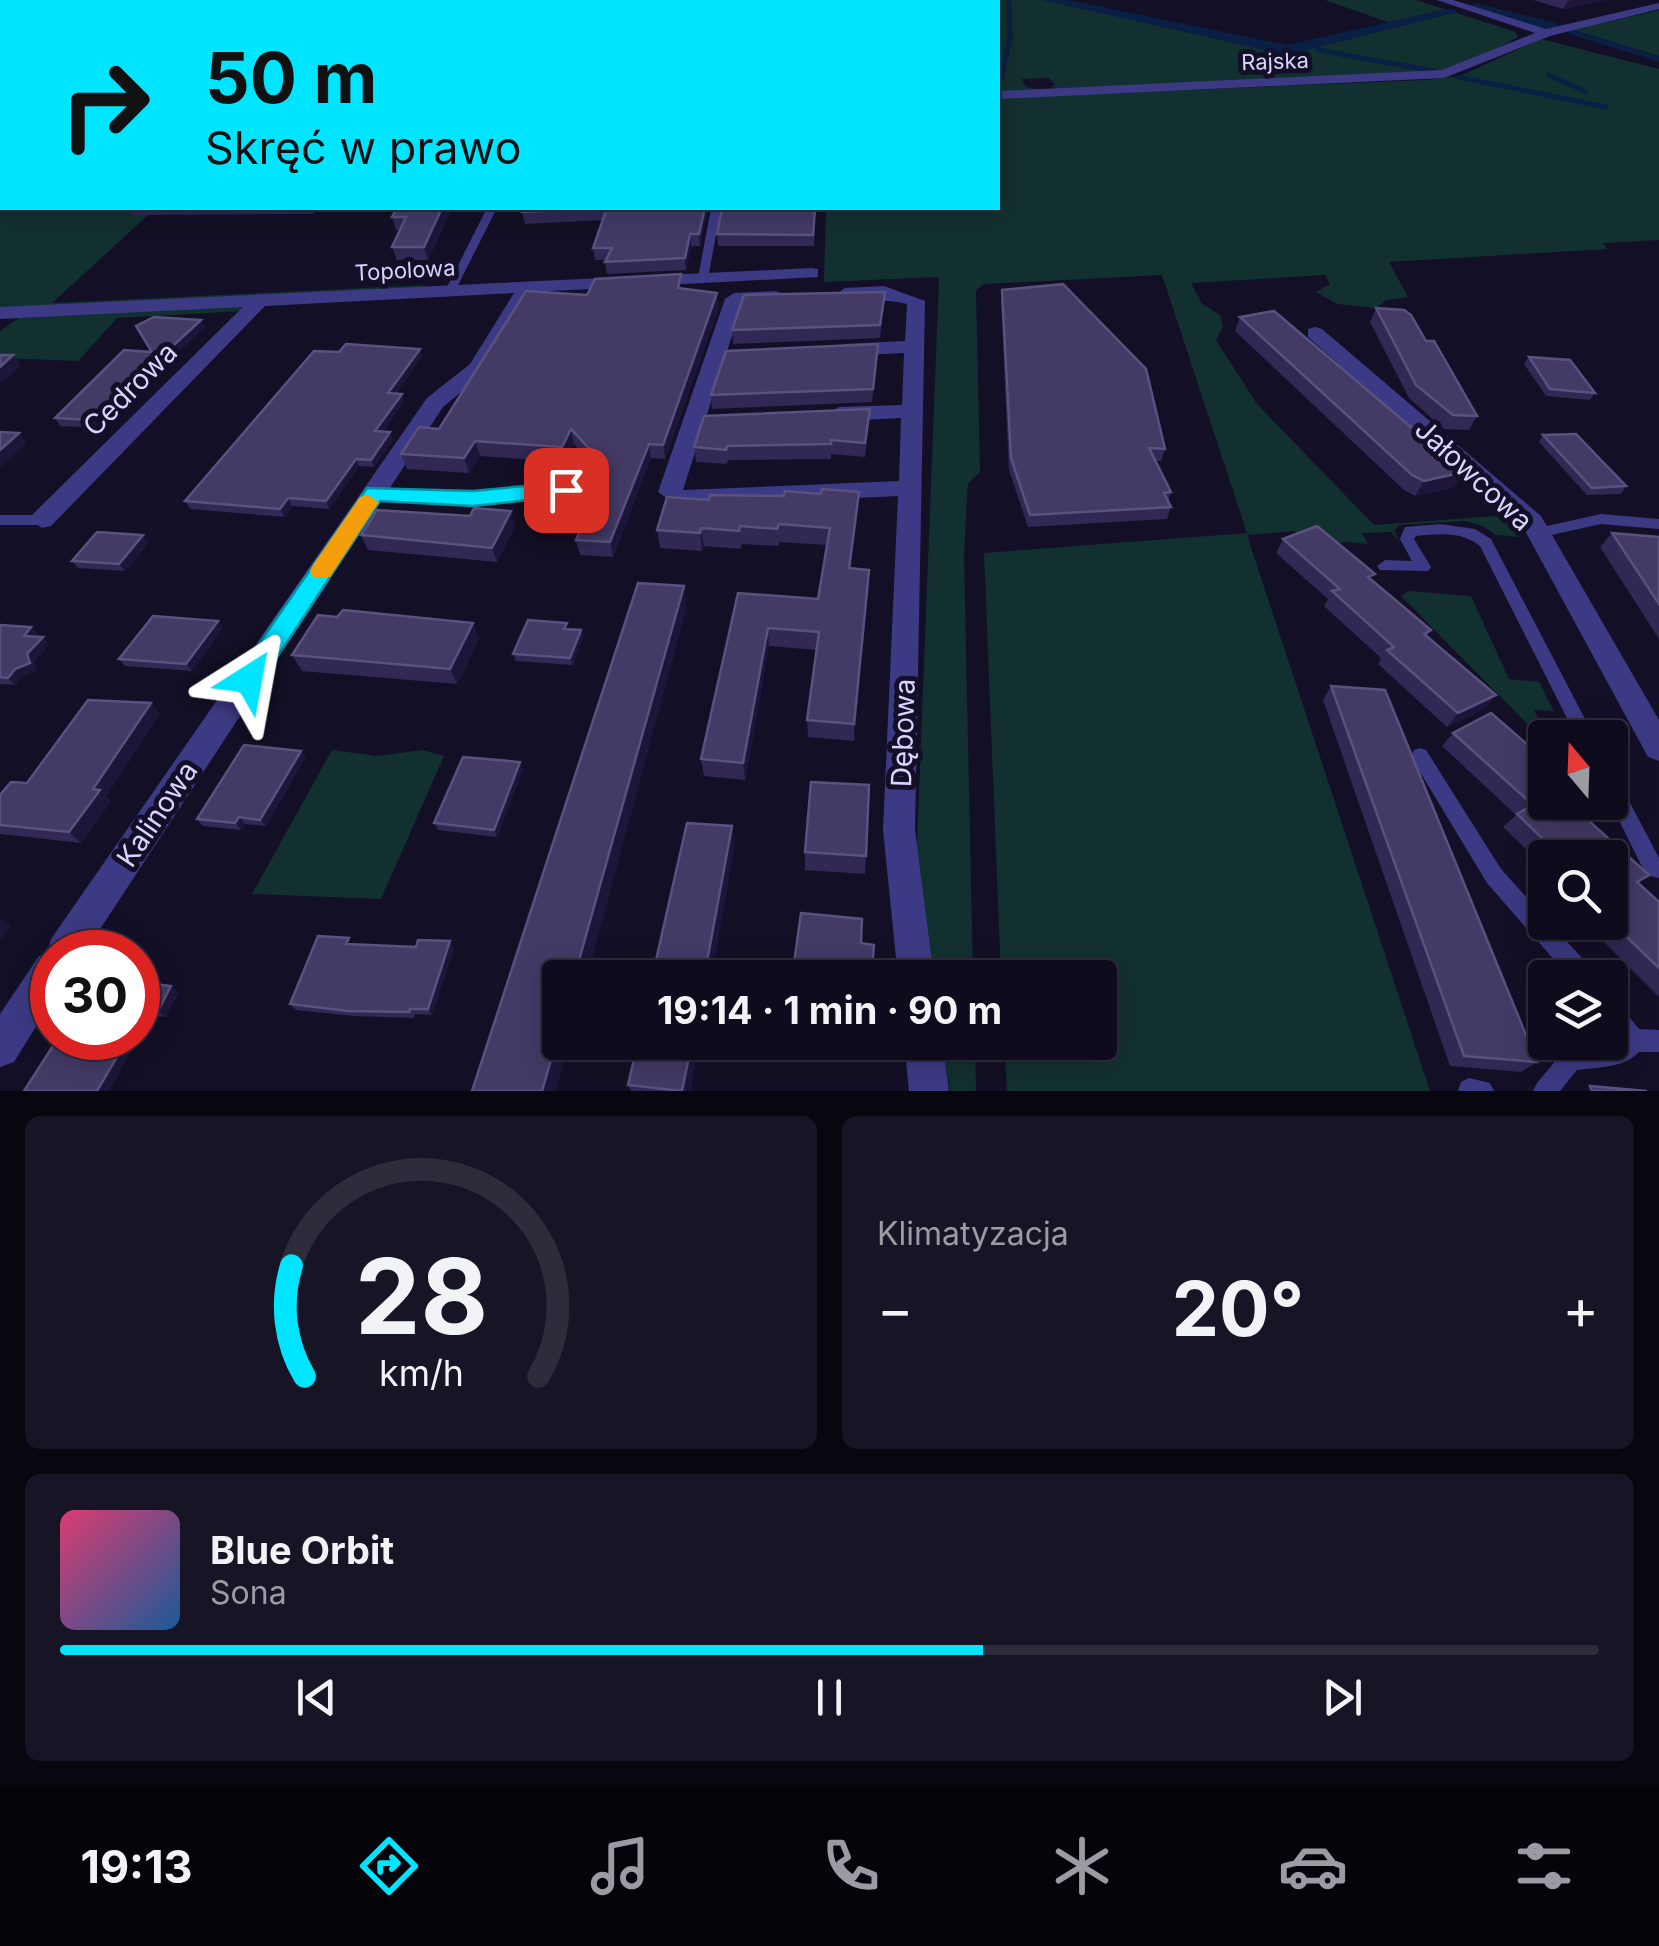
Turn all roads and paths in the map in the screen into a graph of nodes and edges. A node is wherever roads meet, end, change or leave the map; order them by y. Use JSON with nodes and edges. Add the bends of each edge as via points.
{"nodes":[{"id":1,"x":1442,"y":0,"type":"edge"},
{"id":2,"x":1659,"y":6,"type":"edge"},
{"id":3,"x":1546,"y":33,"type":"junction"},
{"id":4,"x":1000,"y":94,"type":"edge"},
{"id":5,"x":491,"y":210,"type":"edge"},
{"id":6,"x":716,"y":210,"type":"edge"},
{"id":7,"x":703,"y":278,"type":"junction"},
{"id":8,"x":527,"y":287,"type":"junction"},
{"id":9,"x":816,"y":288,"type":"junction"},
{"id":10,"x":450,"y":291,"type":"junction"},
{"id":11,"x":260,"y":300,"type":"junction"},
{"id":12,"x":4,"y":316,"type":"edge"},
{"id":13,"x":1316,"y":333,"type":"dead end"},
{"id":14,"x":913,"y":347,"type":"junction"},
{"id":15,"x":814,"y":351,"type":"edge"},
{"id":16,"x":910,"y":411,"type":"junction"},
{"id":17,"x":812,"y":415,"type":"edge"},
{"id":18,"x":909,"y":488,"type":"junction"},
{"id":19,"x":566,"y":490,"type":"dead end"},
{"id":20,"x":374,"y":493,"type":"junction"},
{"id":21,"x":0,"y":520,"type":"edge"},
{"id":22,"x":42,"y":520,"type":"joint"},
{"id":23,"x":1659,"y":524,"type":"edge"},
{"id":24,"x":1538,"y":533,"type":"junction"},
{"id":25,"x":1385,"y":566,"type":"dead end"},
{"id":26,"x":1577,"y":720,"type":"edge"},
{"id":27,"x":1659,"y":748,"type":"edge"},
{"id":28,"x":1420,"y":756,"type":"dead end"},
{"id":29,"x":1628,"y":818,"type":"edge"},
{"id":30,"x":1657,"y":872,"type":"edge"},
{"id":31,"x":79,"y":930,"type":"edge"},
{"id":32,"x":914,"y":960,"type":"edge"},
{"id":33,"x":1570,"y":960,"type":"edge"},
{"id":34,"x":30,"y":1002,"type":"edge"},
{"id":35,"x":1628,"y":1033,"type":"edge"},
{"id":36,"x":1634,"y":1040,"type":"junction"},
{"id":37,"x":1659,"y":1041,"type":"edge"},
{"id":38,"x":0,"y":1048,"type":"edge"},
{"id":39,"x":926,"y":1060,"type":"edge"},
{"id":40,"x":1469,"y":1090,"type":"edge"},
{"id":41,"x":929,"y":1091,"type":"edge"},
{"id":42,"x":1482,"y":1091,"type":"edge"},
{"id":43,"x":1545,"y":1091,"type":"edge"}],
"edges":[{"from":1,"to":3,"type":"street"},
{"from":2,"to":3,"type":"street","name":"Rajska"},
{"from":3,"to":4,"type":"street","name":"Rajska","via":[[1461,70],[1430,76]]},
{"from":5,"to":10,"type":"lane"},
{"from":6,"to":7,"type":"lane"},
{"from":7,"to":8,"type":"street","name":"Topolowa"},
{"from":7,"to":9,"type":"street","name":"Topolowa"},
{"from":8,"to":10,"type":"street","name":"Topolowa"},
{"from":8,"to":20,"type":"street","name":"Kalinowa","via":[[478,368],[434,403]]},
{"from":9,"to":14,"type":"street","name":"Dębowa","via":[[916,300]]},
{"from":9,"to":18,"type":"street","name":"Dębowa","via":[[734,298],[704,419],[670,492],[678,498]]},
{"from":10,"to":11,"type":"street","name":"Topolowa"},
{"from":11,"to":12,"type":"street","name":"Topolowa"},
{"from":11,"to":22,"type":"street","name":"Cedrowa"},
{"from":13,"to":24,"type":"street","name":"Jałowcowa"},
{"from":14,"to":15,"type":"street"},
{"from":14,"to":16,"type":"street","name":"Dębowa"},
{"from":16,"to":17,"type":"street"},
{"from":16,"to":18,"type":"street","name":"Dębowa"},
{"from":18,"to":32,"type":"street","name":"Dębowa","via":[[898,830]]},
{"from":19,"to":20,"type":"lane","via":[[473,498]]},
{"from":20,"to":31,"type":"street","name":"Kalinowa"},
{"from":21,"to":22,"type":"lane"},
{"from":23,"to":24,"type":"lane","via":[[1601,519]]},
{"from":24,"to":27,"type":"street","name":"Jałowcowa"},
{"from":25,"to":26,"type":"lane","via":[[1423,568],[1410,530],[1477,534]]},
{"from":28,"to":33,"type":"lane","via":[[1494,876]]},
{"from":29,"to":30,"type":"lane"},
{"from":34,"to":38,"type":"street"},
{"from":35,"to":36,"type":"lane"},
{"from":36,"to":37,"type":"lane"},
{"from":36,"to":43,"type":"lane","via":[[1624,1051],[1572,1060]]},
{"from":39,"to":41,"type":"street"},
{"from":40,"to":42,"type":"lane"}]}
